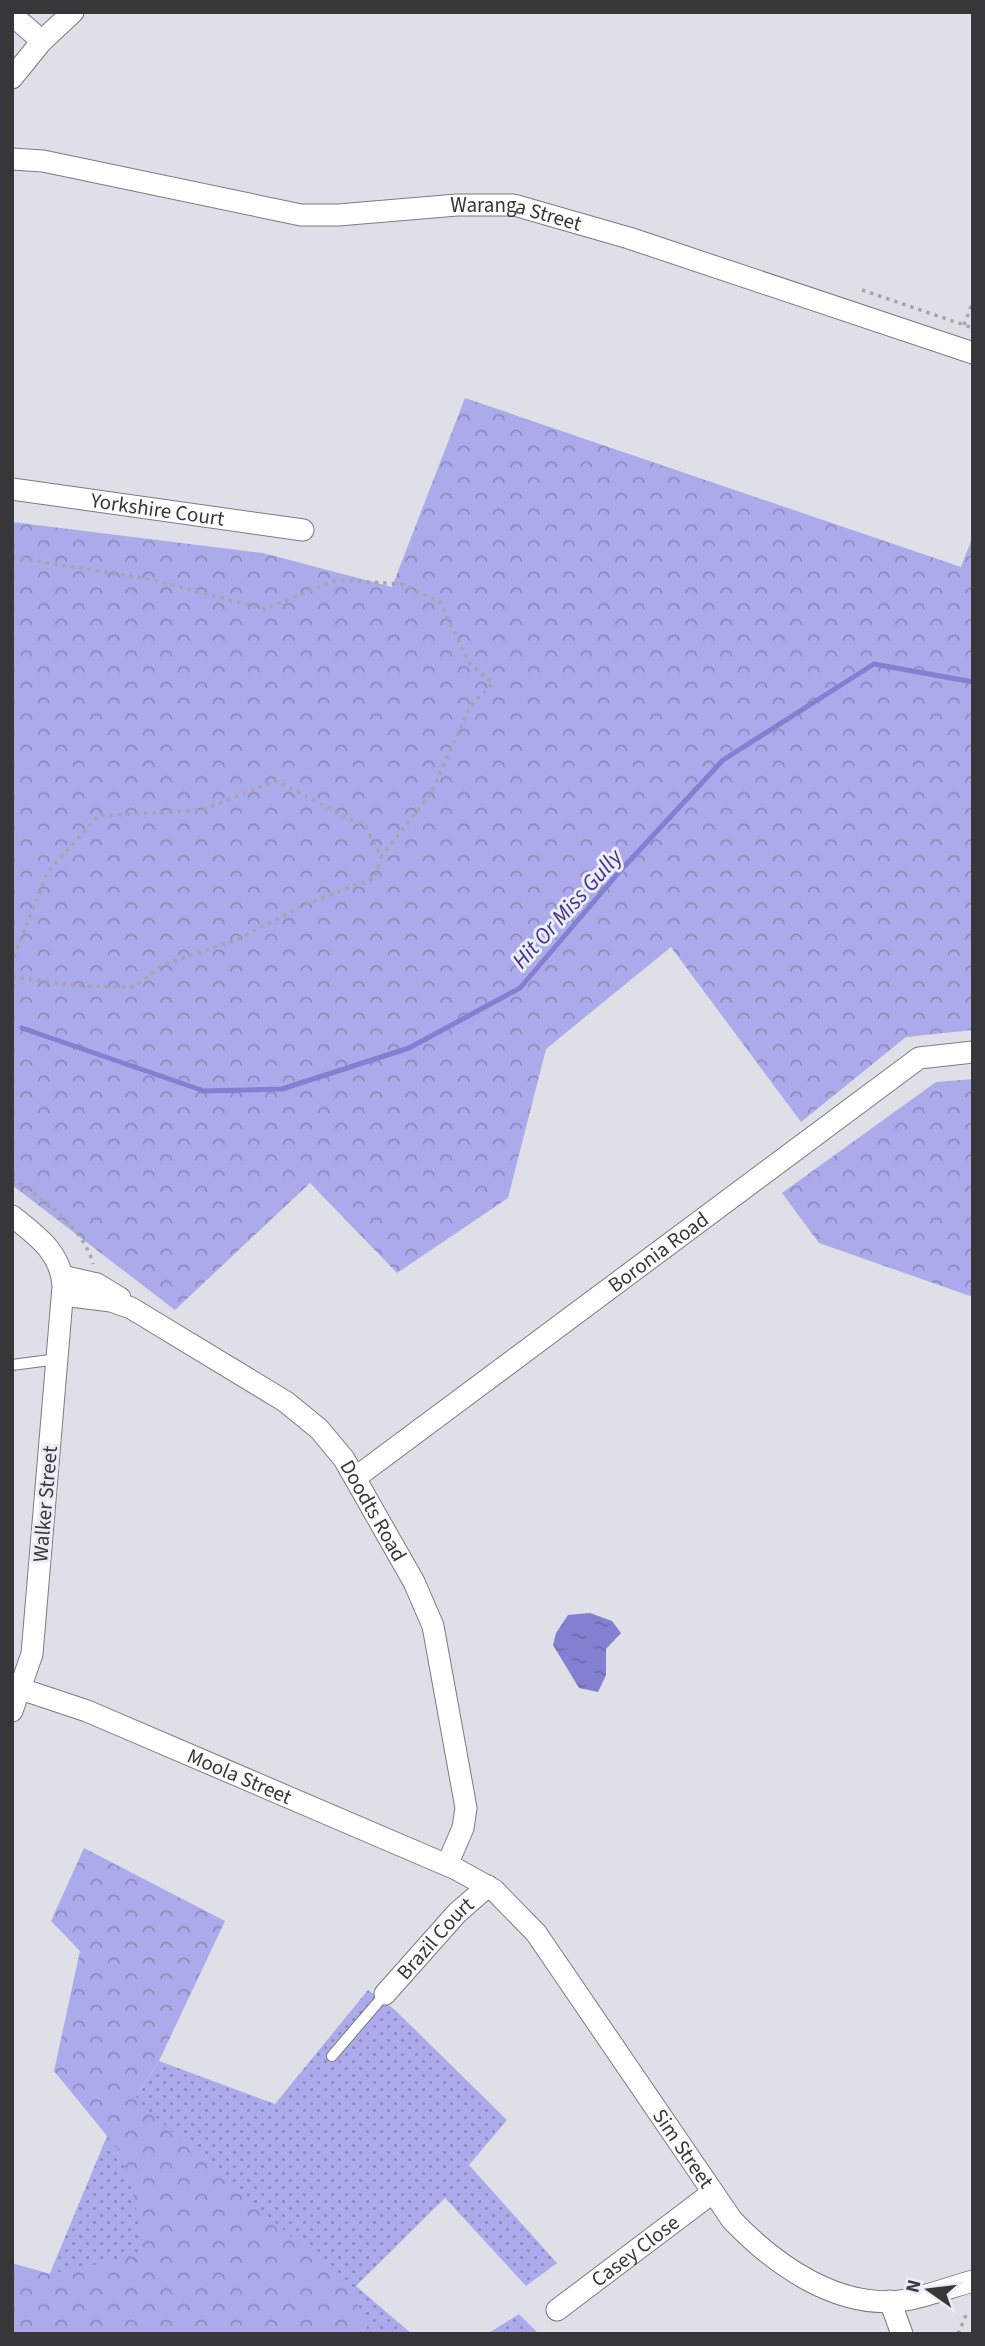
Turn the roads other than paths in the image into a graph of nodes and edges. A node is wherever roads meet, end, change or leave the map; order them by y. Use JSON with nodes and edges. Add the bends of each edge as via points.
{"nodes":[{"id":1,"x":73,"y":12,"type":"edge"},
{"id":2,"x":12,"y":15,"type":"edge"},
{"id":3,"x":42,"y":41,"type":"junction"},
{"id":4,"x":12,"y":78,"type":"edge"},
{"id":5,"x":12,"y":147,"type":"edge"},
{"id":6,"x":12,"y":159,"type":"edge"},
{"id":7,"x":43,"y":161,"type":"junction"},
{"id":8,"x":973,"y":354,"type":"edge"},
{"id":9,"x":12,"y":489,"type":"edge"},
{"id":10,"x":303,"y":530,"type":"dead end"},
{"id":11,"x":973,"y":1052,"type":"edge"},
{"id":12,"x":12,"y":1216,"type":"edge"},
{"id":13,"x":62,"y":1285,"type":"junction"},
{"id":14,"x":141,"y":1314,"type":"junction"},
{"id":15,"x":58,"y":1359,"type":"junction"},
{"id":16,"x":12,"y":1365,"type":"edge"},
{"id":17,"x":355,"y":1478,"type":"junction"},
{"id":18,"x":17,"y":1688,"type":"edge"},
{"id":19,"x":12,"y":1711,"type":"edge"},
{"id":20,"x":456,"y":1869,"type":"junction"},
{"id":21,"x":488,"y":1886,"type":"junction"},
{"id":22,"x":384,"y":1994,"type":"joint"},
{"id":23,"x":332,"y":2056,"type":"dead end"},
{"id":24,"x":712,"y":2193,"type":"junction"},
{"id":25,"x":973,"y":2281,"type":"edge"},
{"id":26,"x":890,"y":2301,"type":"junction"},
{"id":27,"x":557,"y":2310,"type":"dead end"},
{"id":28,"x":902,"y":2334,"type":"edge"}],
"edges":[{"from":1,"to":3,"type":"street"},
{"from":2,"to":3,"type":"street"},
{"from":3,"to":4,"type":"street"},
{"from":5,"to":7,"type":"street","name":"Waranga Street"},
{"from":6,"to":7,"type":"street","name":"Waranga Street"},
{"from":7,"to":8,"type":"street","name":"Waranga Street","via":[[302,215],[514,205],[629,238]]},
{"from":9,"to":10,"type":"street","name":"Yorkshire Court"},
{"from":11,"to":17,"type":"street","name":"Boronia Road","via":[[919,1058]]},
{"from":12,"to":13,"type":"street","via":[[53,1252]]},
{"from":13,"to":14,"type":"street","name":"Doodts Road"},
{"from":13,"to":14,"type":"street","name":"Doodts Road","via":[[95,1283]]},
{"from":13,"to":15,"type":"street","name":"Walker Street"},
{"from":14,"to":17,"type":"street","name":"Doodts Road","via":[[301,1414],[331,1441]]},
{"from":15,"to":16,"type":"lane"},
{"from":15,"to":18,"type":"street","name":"Walker Street","via":[[32,1654]]},
{"from":17,"to":20,"type":"street","name":"Doodts Road","via":[[433,1626],[473,1835]]},
{"from":18,"to":19,"type":"street","name":"Walker Street"},
{"from":18,"to":20,"type":"street","name":"Moola Street","via":[[76,1706]]},
{"from":20,"to":21,"type":"street","name":"Sim Street"},
{"from":21,"to":22,"type":"street","name":"Brazil Court","via":[[457,1913]]},
{"from":21,"to":24,"type":"street","name":"Sim Street","via":[[546,1946]]},
{"from":22,"to":23,"type":"lane"},
{"from":24,"to":26,"type":"street","name":"Sim Street","via":[[752,2241],[790,2270],[838,2291]]},
{"from":24,"to":27,"type":"street","name":"Casey Close"},
{"from":25,"to":26,"type":"street","name":"Sim Street"},
{"from":26,"to":28,"type":"street"}]}
